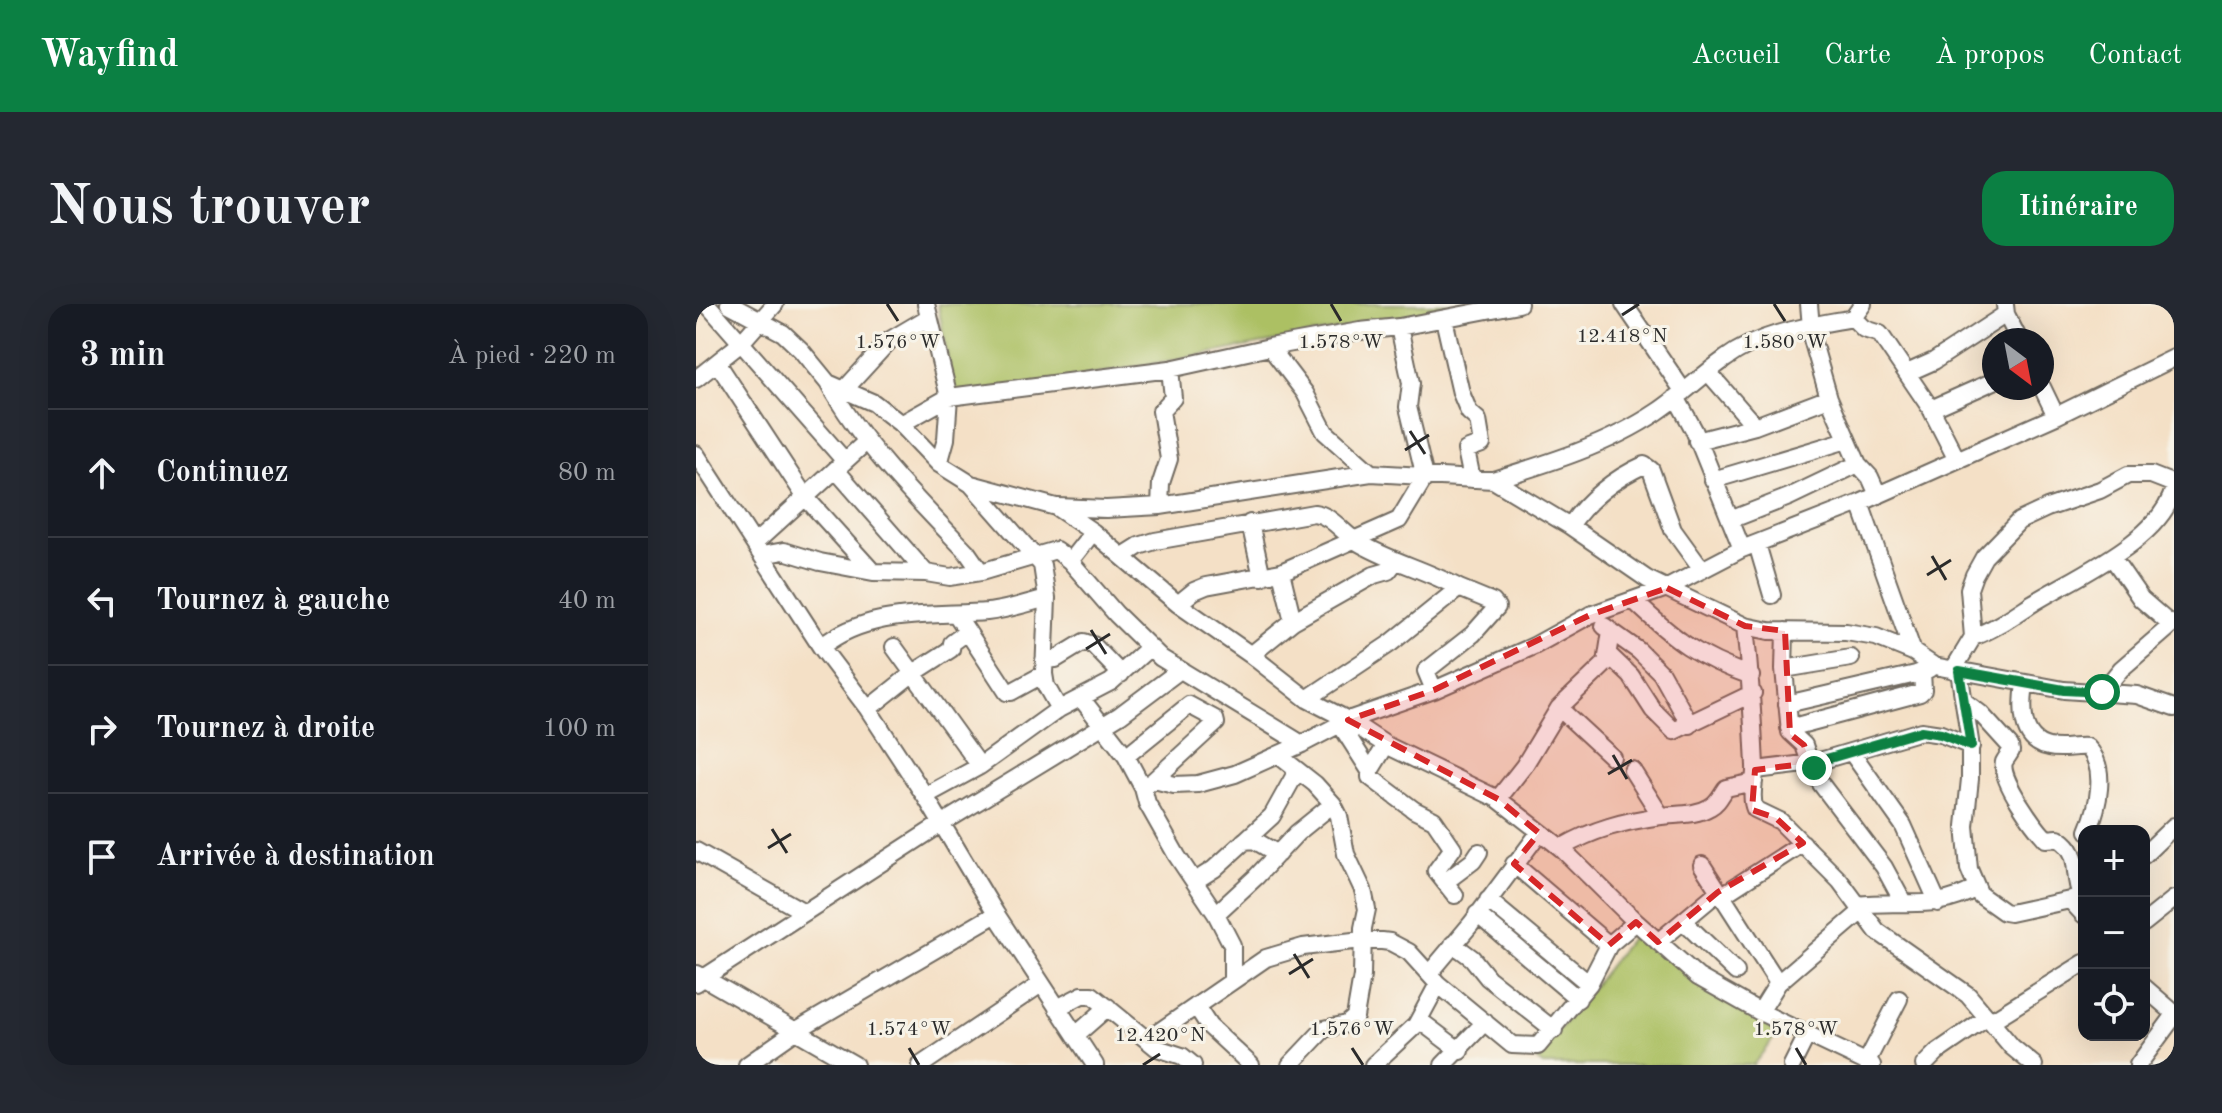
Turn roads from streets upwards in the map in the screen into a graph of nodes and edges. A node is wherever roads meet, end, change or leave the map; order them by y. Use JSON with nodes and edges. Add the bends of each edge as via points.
{"nodes":[{"id":1,"x":707,"y":304,"type":"edge"},
{"id":2,"x":729,"y":304,"type":"edge"},
{"id":3,"x":775,"y":304,"type":"edge"},
{"id":4,"x":1519,"y":304,"type":"edge"},
{"id":5,"x":1624,"y":304,"type":"edge"},
{"id":6,"x":1809,"y":304,"type":"edge"},
{"id":7,"x":1863,"y":304,"type":"edge"},
{"id":8,"x":2005,"y":309,"type":"edge"},
{"id":9,"x":928,"y":310,"type":"edge"},
{"id":10,"x":1853,"y":318,"type":"junction"},
{"id":11,"x":1444,"y":319,"type":"junction"},
{"id":12,"x":761,"y":320,"type":"junction"},
{"id":13,"x":1812,"y":325,"type":"junction"},
{"id":14,"x":1399,"y":327,"type":"junction"},
{"id":15,"x":2014,"y":328,"type":"edge"},
{"id":16,"x":740,"y":344,"type":"junction"},
{"id":17,"x":1270,"y":347,"type":"junction"},
{"id":18,"x":2174,"y":358,"type":"edge"},
{"id":19,"x":718,"y":364,"type":"junction"},
{"id":20,"x":1170,"y":369,"type":"junction"},
{"id":21,"x":1708,"y":372,"type":"junction"},
{"id":22,"x":1907,"y":373,"type":"junction"},
{"id":23,"x":696,"y":379,"type":"edge"},
{"id":24,"x":828,"y":383,"type":"junction"},
{"id":25,"x":1982,"y":386,"type":"edge"},
{"id":26,"x":845,"y":389,"type":"junction"},
{"id":27,"x":1680,"y":394,"type":"junction"},
{"id":28,"x":949,"y":397,"type":"junction"},
{"id":29,"x":1829,"y":398,"type":"junction"},
{"id":30,"x":2048,"y":400,"type":"edge"},
{"id":31,"x":1931,"y":409,"type":"junction"},
{"id":32,"x":2056,"y":416,"type":"junction"},
{"id":33,"x":901,"y":424,"type":"junction"},
{"id":34,"x":1755,"y":426,"type":"junction"},
{"id":35,"x":1847,"y":440,"type":"junction"},
{"id":36,"x":867,"y":441,"type":"junction"},
{"id":37,"x":1697,"y":441,"type":"junction"},
{"id":38,"x":696,"y":454,"type":"edge"},
{"id":39,"x":1957,"y":460,"type":"junction"},
{"id":40,"x":939,"y":464,"type":"junction"},
{"id":41,"x":1858,"y":464,"type":"junction"},
{"id":42,"x":840,"y":465,"type":"junction"},
{"id":43,"x":1371,"y":473,"type":"junction"},
{"id":44,"x":1425,"y":477,"type":"junction"},
{"id":45,"x":1472,"y":479,"type":"junction"},
{"id":46,"x":1493,"y":480,"type":"junction"},
{"id":47,"x":1713,"y":480,"type":"junction"},
{"id":48,"x":971,"y":484,"type":"junction"},
{"id":49,"x":2174,"y":486,"type":"edge"},
{"id":50,"x":1878,"y":495,"type":"junction"},
{"id":51,"x":806,"y":498,"type":"junction"},
{"id":52,"x":1860,"y":503,"type":"junction"},
{"id":53,"x":1160,"y":506,"type":"junction"},
{"id":54,"x":1056,"y":507,"type":"junction"},
{"id":55,"x":1730,"y":520,"type":"junction"},
{"id":56,"x":1250,"y":523,"type":"junction"},
{"id":57,"x":1570,"y":526,"type":"junction"},
{"id":58,"x":1093,"y":532,"type":"junction"},
{"id":59,"x":1354,"y":539,"type":"junction"},
{"id":60,"x":1750,"y":546,"type":"junction"},
{"id":61,"x":758,"y":549,"type":"junction"},
{"id":62,"x":1123,"y":556,"type":"junction"},
{"id":63,"x":1033,"y":557,"type":"junction"},
{"id":64,"x":2112,"y":557,"type":"junction"},
{"id":65,"x":1070,"y":561,"type":"junction"},
{"id":66,"x":1395,"y":562,"type":"junction"},
{"id":67,"x":1702,"y":570,"type":"junction"},
{"id":68,"x":873,"y":572,"type":"junction"},
{"id":69,"x":981,"y":572,"type":"junction"},
{"id":70,"x":1281,"y":572,"type":"junction"},
{"id":71,"x":926,"y":573,"type":"junction"},
{"id":72,"x":1262,"y":577,"type":"junction"},
{"id":73,"x":1459,"y":588,"type":"junction"},
{"id":74,"x":1667,"y":588,"type":"junction"},
{"id":75,"x":1772,"y":595,"type":"dead end"},
{"id":76,"x":1047,"y":598,"type":"junction"},
{"id":77,"x":1634,"y":601,"type":"junction"},
{"id":78,"x":1178,"y":604,"type":"junction"},
{"id":79,"x":956,"y":614,"type":"junction"},
{"id":80,"x":1590,"y":615,"type":"junction"},
{"id":81,"x":1293,"y":621,"type":"junction"},
{"id":82,"x":2173,"y":624,"type":"edge"},
{"id":83,"x":1745,"y":626,"type":"junction"},
{"id":84,"x":1611,"y":631,"type":"junction"},
{"id":85,"x":1785,"y":631,"type":"junction"},
{"id":86,"x":967,"y":632,"type":"junction"},
{"id":87,"x":1973,"y":637,"type":"junction"},
{"id":88,"x":821,"y":647,"type":"junction"},
{"id":89,"x":894,"y":647,"type":"dead end"},
{"id":90,"x":1150,"y":647,"type":"junction"},
{"id":91,"x":1913,"y":652,"type":"junction"},
{"id":92,"x":1251,"y":655,"type":"junction"},
{"id":93,"x":1609,"y":655,"type":"junction"},
{"id":94,"x":1851,"y":658,"type":"dead end"},
{"id":95,"x":1044,"y":667,"type":"junction"},
{"id":96,"x":1784,"y":669,"type":"junction"},
{"id":97,"x":1928,"y":669,"type":"junction"},
{"id":98,"x":1180,"y":670,"type":"junction"},
{"id":99,"x":1956,"y":670,"type":"junction"},
{"id":100,"x":912,"y":674,"type":"junction"},
{"id":101,"x":1121,"y":674,"type":"junction"},
{"id":102,"x":2025,"y":683,"type":"junction"},
{"id":103,"x":1752,"y":684,"type":"junction"},
{"id":104,"x":1434,"y":690,"type":"junction"},
{"id":105,"x":2102,"y":692,"type":"junction"},
{"id":106,"x":1081,"y":698,"type":"junction"},
{"id":107,"x":1307,"y":699,"type":"junction"},
{"id":108,"x":1965,"y":702,"type":"junction"},
{"id":109,"x":1787,"y":704,"type":"junction"},
{"id":110,"x":1559,"y":708,"type":"junction"},
{"id":111,"x":2174,"y":708,"type":"edge"},
{"id":112,"x":868,"y":709,"type":"junction"},
{"id":113,"x":1059,"y":709,"type":"junction"},
{"id":114,"x":1344,"y":722,"type":"junction"},
{"id":115,"x":1690,"y":725,"type":"junction"},
{"id":116,"x":1102,"y":727,"type":"junction"},
{"id":117,"x":1789,"y":728,"type":"junction"},
{"id":118,"x":1302,"y":744,"type":"junction"},
{"id":119,"x":1386,"y":745,"type":"junction"},
{"id":120,"x":1971,"y":746,"type":"junction"},
{"id":121,"x":1852,"y":753,"type":"junction"},
{"id":122,"x":1278,"y":755,"type":"junction"},
{"id":123,"x":1126,"y":756,"type":"junction"},
{"id":124,"x":1612,"y":757,"type":"dead end"},
{"id":125,"x":1812,"y":763,"type":"junction"},
{"id":126,"x":980,"y":766,"type":"junction"},
{"id":127,"x":1632,"y":770,"type":"dead end"},
{"id":128,"x":1297,"y":771,"type":"junction"},
{"id":129,"x":1370,"y":771,"type":"junction"},
{"id":130,"x":1755,"y":776,"type":"junction"},
{"id":131,"x":1148,"y":784,"type":"junction"},
{"id":132,"x":925,"y":796,"type":"junction"},
{"id":133,"x":1498,"y":799,"type":"junction"},
{"id":134,"x":1333,"y":804,"type":"junction"},
{"id":135,"x":1661,"y":816,"type":"junction"},
{"id":136,"x":941,"y":824,"type":"junction"},
{"id":137,"x":2091,"y":825,"type":"edge"},
{"id":138,"x":2174,"y":826,"type":"edge"},
{"id":139,"x":1539,"y":833,"type":"junction"},
{"id":140,"x":1244,"y":841,"type":"junction"},
{"id":141,"x":1803,"y":843,"type":"junction"},
{"id":142,"x":1561,"y":848,"type":"junction"},
{"id":143,"x":2150,"y":849,"type":"edge"},
{"id":144,"x":696,"y":851,"type":"edge"},
{"id":145,"x":1479,"y":852,"type":"dead end"},
{"id":146,"x":2078,"y":852,"type":"edge"},
{"id":147,"x":1278,"y":854,"type":"junction"},
{"id":148,"x":2076,"y":856,"type":"junction"},
{"id":149,"x":1514,"y":864,"type":"junction"},
{"id":150,"x":1702,"y":865,"type":"dead end"},
{"id":151,"x":1195,"y":881,"type":"junction"},
{"id":152,"x":1976,"y":888,"type":"junction"},
{"id":153,"x":1720,"y":894,"type":"junction"},
{"id":154,"x":2078,"y":896,"type":"edge"},
{"id":155,"x":2174,"y":899,"type":"edge"},
{"id":156,"x":1488,"y":900,"type":"junction"},
{"id":157,"x":1903,"y":902,"type":"junction"},
{"id":158,"x":1938,"y":903,"type":"junction"},
{"id":159,"x":1860,"y":908,"type":"junction"},
{"id":160,"x":804,"y":912,"type":"junction"},
{"id":161,"x":996,"y":914,"type":"junction"},
{"id":162,"x":1216,"y":914,"type":"junction"},
{"id":163,"x":1477,"y":914,"type":"junction"},
{"id":164,"x":2150,"y":918,"type":"edge"},
{"id":165,"x":1683,"y":921,"type":"junction"},
{"id":166,"x":1636,"y":922,"type":"junction"},
{"id":167,"x":1364,"y":941,"type":"junction"},
{"id":168,"x":1658,"y":942,"type":"junction"},
{"id":169,"x":1453,"y":944,"type":"junction"},
{"id":170,"x":1609,"y":945,"type":"junction"},
{"id":171,"x":2078,"y":967,"type":"edge"},
{"id":172,"x":1736,"y":972,"type":"dead end"},
{"id":173,"x":699,"y":978,"type":"edge"},
{"id":174,"x":1232,"y":979,"type":"junction"},
{"id":175,"x":1433,"y":979,"type":"junction"},
{"id":176,"x":1778,"y":983,"type":"junction"},
{"id":177,"x":1041,"y":984,"type":"junction"},
{"id":178,"x":1589,"y":984,"type":"junction"},
{"id":179,"x":2150,"y":992,"type":"edge"},
{"id":180,"x":1578,"y":999,"type":"junction"},
{"id":181,"x":1899,"y":999,"type":"dead end"},
{"id":182,"x":1196,"y":1006,"type":"junction"},
{"id":183,"x":1108,"y":1007,"type":"junction"},
{"id":184,"x":1057,"y":1008,"type":"junction"},
{"id":185,"x":1760,"y":1012,"type":"junction"},
{"id":186,"x":2174,"y":1014,"type":"edge"},
{"id":187,"x":1989,"y":1019,"type":"junction"},
{"id":188,"x":1419,"y":1020,"type":"junction"},
{"id":189,"x":1485,"y":1022,"type":"junction"},
{"id":190,"x":797,"y":1030,"type":"junction"},
{"id":191,"x":1554,"y":1030,"type":"junction"},
{"id":192,"x":1076,"y":1035,"type":"junction"},
{"id":193,"x":1807,"y":1035,"type":"junction"},
{"id":194,"x":1147,"y":1040,"type":"junction"},
{"id":195,"x":1838,"y":1049,"type":"junction"},
{"id":196,"x":1460,"y":1051,"type":"junction"},
{"id":197,"x":1382,"y":1062,"type":"edge"},
{"id":198,"x":1091,"y":1064,"type":"edge"},
{"id":199,"x":1869,"y":1064,"type":"edge"},
{"id":200,"x":747,"y":1065,"type":"edge"},
{"id":201,"x":855,"y":1065,"type":"edge"},
{"id":202,"x":921,"y":1065,"type":"edge"},
{"id":203,"x":1193,"y":1065,"type":"edge"},
{"id":204,"x":1251,"y":1065,"type":"edge"},
{"id":205,"x":1290,"y":1065,"type":"edge"},
{"id":206,"x":1443,"y":1065,"type":"edge"},
{"id":207,"x":1792,"y":1065,"type":"edge"},
{"id":208,"x":1831,"y":1065,"type":"edge"},
{"id":209,"x":1924,"y":1065,"type":"edge"},
{"id":210,"x":2034,"y":1065,"type":"edge"},
{"id":211,"x":2138,"y":1065,"type":"edge"}],
"edges":[{"from":1,"to":16,"type":"street"},
{"from":2,"to":12,"type":"street"},
{"from":3,"to":12,"type":"street"},
{"from":4,"to":11,"type":"street"},
{"from":5,"to":27,"type":"street"},
{"from":6,"to":13,"type":"street"},
{"from":7,"to":10,"type":"street"},
{"from":8,"to":15,"type":"street"},
{"from":8,"to":22,"type":"street","via":[[1934,361]]},
{"from":9,"to":26,"type":"street","via":[[890,340]]},
{"from":9,"to":28,"type":"street"},
{"from":10,"to":13,"type":"street"},
{"from":10,"to":22,"type":"street","via":[[1880,334]]},
{"from":11,"to":14,"type":"street"},
{"from":11,"to":45,"type":"street","via":[[1461,393],[1480,427],[1482,444],[1466,450]]},
{"from":12,"to":16,"type":"street"},
{"from":12,"to":24,"type":"street","via":[[783,333]]},
{"from":13,"to":21,"type":"street","via":[[1756,342]]},
{"from":13,"to":29,"type":"street"},
{"from":14,"to":17,"type":"street"},
{"from":14,"to":44,"type":"street","via":[[1411,383],[1408,407]]},
{"from":16,"to":19,"type":"street"},
{"from":16,"to":42,"type":"street"},
{"from":17,"to":20,"type":"street"},
{"from":17,"to":43,"type":"street","via":[[1305,393],[1325,432]]},
{"from":18,"to":32,"type":"street"},
{"from":19,"to":23,"type":"street"},
{"from":19,"to":51,"type":"street"},
{"from":20,"to":28,"type":"street"},
{"from":20,"to":53,"type":"street","via":[[1173,398],[1161,411],[1169,463]]},
{"from":21,"to":27,"type":"street"},
{"from":21,"to":34,"type":"street"},
{"from":22,"to":31,"type":"street"},
{"from":24,"to":26,"type":"street"},
{"from":24,"to":36,"type":"street"},
{"from":25,"to":31,"type":"street"},
{"from":26,"to":33,"type":"street"},
{"from":27,"to":37,"type":"street"},
{"from":27,"to":46,"type":"street","via":[[1635,424],[1572,454]]},
{"from":28,"to":33,"type":"street"},
{"from":28,"to":40,"type":"street"},
{"from":29,"to":34,"type":"street"},
{"from":29,"to":35,"type":"street"},
{"from":30,"to":32,"type":"street"},
{"from":31,"to":39,"type":"street"},
{"from":32,"to":39,"type":"street"},
{"from":33,"to":40,"type":"street"},
{"from":34,"to":37,"type":"street"},
{"from":35,"to":41,"type":"street"},
{"from":35,"to":47,"type":"street"},
{"from":36,"to":42,"type":"street"},
{"from":36,"to":69,"type":"street"},
{"from":37,"to":47,"type":"street"},
{"from":38,"to":61,"type":"street"},
{"from":39,"to":50,"type":"street"},
{"from":40,"to":48,"type":"street"},
{"from":41,"to":50,"type":"street"},
{"from":41,"to":55,"type":"street"},
{"from":42,"to":51,"type":"street"},
{"from":42,"to":71,"type":"street"},
{"from":43,"to":44,"type":"street"},
{"from":43,"to":53,"type":"street"},
{"from":44,"to":45,"type":"street"},
{"from":44,"to":59,"type":"street","via":[[1399,520]]},
{"from":45,"to":46,"type":"street"},
{"from":46,"to":57,"type":"street"},
{"from":47,"to":55,"type":"street"},
{"from":48,"to":54,"type":"street"},
{"from":48,"to":63,"type":"street"},
{"from":49,"to":64,"type":"street","via":[[2163,513]]},
{"from":49,"to":87,"type":"street","via":[[2151,475],[2128,475],[2019,521],[1974,575],[1969,589]]},
{"from":50,"to":52,"type":"street"},
{"from":51,"to":61,"type":"street"},
{"from":51,"to":68,"type":"street"},
{"from":52,"to":60,"type":"street"},
{"from":52,"to":91,"type":"street"},
{"from":53,"to":54,"type":"street"},
{"from":54,"to":58,"type":"street"},
{"from":55,"to":60,"type":"street"},
{"from":56,"to":59,"type":"street","via":[[1321,514]]},
{"from":56,"to":62,"type":"street","via":[[1155,541]]},
{"from":56,"to":72,"type":"street"},
{"from":57,"to":67,"type":"street","via":[[1592,498],[1644,465],[1651,470],[1673,530]]},
{"from":57,"to":74,"type":"street"},
{"from":58,"to":62,"type":"street"},
{"from":58,"to":65,"type":"street"},
{"from":59,"to":66,"type":"street"},
{"from":59,"to":70,"type":"street"},
{"from":60,"to":67,"type":"street"},
{"from":60,"to":75,"type":"street"},
{"from":61,"to":68,"type":"street"},
{"from":61,"to":88,"type":"street"},
{"from":62,"to":78,"type":"street"},
{"from":63,"to":65,"type":"street","via":[[1056,550]]},
{"from":63,"to":69,"type":"street"},
{"from":63,"to":76,"type":"street","via":[[1042,565]]},
{"from":64,"to":82,"type":"street","via":[[2141,599]]},
{"from":64,"to":87,"type":"street"},
{"from":65,"to":90,"type":"street"},
{"from":66,"to":73,"type":"street"},
{"from":66,"to":81,"type":"street","via":[[1388,571]]},
{"from":67,"to":74,"type":"street"},
{"from":68,"to":71,"type":"street"},
{"from":69,"to":71,"type":"street","via":[[950,577]]},
{"from":70,"to":72,"type":"street"},
{"from":70,"to":81,"type":"street"},
{"from":72,"to":78,"type":"street","via":[[1206,586]]},
{"from":73,"to":104,"type":"street","via":[[1497,607],[1473,634],[1430,666],[1426,675]]},
{"from":73,"to":107,"type":"street","via":[[1391,643]]},
{"from":74,"to":77,"type":"street"},
{"from":74,"to":83,"type":"street"},
{"from":76,"to":79,"type":"street"},
{"from":76,"to":95,"type":"street"},
{"from":77,"to":80,"type":"street"},
{"from":77,"to":103,"type":"street","via":[[1682,644]]},
{"from":78,"to":92,"type":"street"},
{"from":79,"to":86,"type":"street"},
{"from":79,"to":88,"type":"street","via":[[864,622]]},
{"from":80,"to":84,"type":"street"},
{"from":80,"to":104,"type":"street"},
{"from":81,"to":92,"type":"street"},
{"from":82,"to":105,"type":"street"},
{"from":83,"to":85,"type":"street"},
{"from":83,"to":103,"type":"street"},
{"from":84,"to":93,"type":"street"},
{"from":84,"to":115,"type":"street","via":[[1661,673]]},
{"from":85,"to":91,"type":"street","via":[[1862,634]]},
{"from":85,"to":96,"type":"street"},
{"from":86,"to":95,"type":"street","via":[[1007,692]]},
{"from":86,"to":100,"type":"street"},
{"from":87,"to":99,"type":"street"},
{"from":88,"to":112,"type":"street"},
{"from":89,"to":100,"type":"street"},
{"from":90,"to":98,"type":"street"},
{"from":90,"to":101,"type":"street"},
{"from":91,"to":97,"type":"street"},
{"from":92,"to":107,"type":"street"},
{"from":93,"to":110,"type":"street"},
{"from":93,"to":115,"type":"street","via":[[1671,729]]},
{"from":94,"to":96,"type":"street"},
{"from":95,"to":101,"type":"street","via":[[1084,642]]},
{"from":95,"to":113,"type":"street","via":[[1046,686]]},
{"from":96,"to":109,"type":"street"},
{"from":97,"to":99,"type":"street"},
{"from":97,"to":109,"type":"street"},
{"from":97,"to":117,"type":"street","via":[[1920,693]]},
{"from":98,"to":116,"type":"street"},
{"from":98,"to":118,"type":"street"},
{"from":99,"to":102,"type":"street"},
{"from":99,"to":108,"type":"street"},
{"from":100,"to":112,"type":"street"},
{"from":100,"to":126,"type":"street"},
{"from":101,"to":106,"type":"street"},
{"from":102,"to":105,"type":"street"},
{"from":102,"to":137,"type":"street","via":[[2022,718],[2034,738],[2046,747],[2087,747],[2093,753],[2100,794]]},
{"from":103,"to":115,"type":"street"},
{"from":103,"to":130,"type":"street"},
{"from":104,"to":114,"type":"street"},
{"from":105,"to":111,"type":"street","via":[[2137,695]]},
{"from":106,"to":113,"type":"street"},
{"from":106,"to":116,"type":"street"},
{"from":107,"to":114,"type":"street"},
{"from":108,"to":120,"type":"street"},
{"from":108,"to":148,"type":"street","via":[[2010,746],[2005,768],[2025,813],[2046,839],[2059,838]]},
{"from":109,"to":117,"type":"street"},
{"from":110,"to":124,"type":"street"},
{"from":110,"to":133,"type":"street"},
{"from":112,"to":132,"type":"street"},
{"from":113,"to":126,"type":"street"},
{"from":114,"to":118,"type":"street"},
{"from":114,"to":119,"type":"street"},
{"from":114,"to":129,"type":"street"},
{"from":116,"to":123,"type":"street"},
{"from":116,"to":136,"type":"street"},
{"from":117,"to":125,"type":"street"},
{"from":118,"to":122,"type":"street"},
{"from":119,"to":129,"type":"street"},
{"from":119,"to":133,"type":"street"},
{"from":120,"to":121,"type":"street","via":[[1921,731]]},
{"from":120,"to":152,"type":"street","via":[[1965,838]]},
{"from":121,"to":125,"type":"street"},
{"from":121,"to":158,"type":"street","via":[[1903,825]]},
{"from":122,"to":128,"type":"street"},
{"from":122,"to":131,"type":"street","via":[[1217,780]]},
{"from":123,"to":131,"type":"street"},
{"from":123,"to":131,"type":"street","via":[[1189,705],[1215,719]]},
{"from":125,"to":130,"type":"street"},
{"from":125,"to":157,"type":"street"},
{"from":126,"to":132,"type":"street"},
{"from":127,"to":135,"type":"street"},
{"from":128,"to":134,"type":"street"},
{"from":128,"to":140,"type":"street","via":[[1272,816]]},
{"from":129,"to":145,"type":"street","via":[[1370,777],[1434,820],[1449,839],[1453,850],[1436,871],[1450,889]]},
{"from":130,"to":135,"type":"street","via":[[1726,788],[1708,809]]},
{"from":130,"to":141,"type":"street","via":[[1755,809],[1776,818]]},
{"from":131,"to":151,"type":"street","via":[[1147,803]]},
{"from":132,"to":136,"type":"street"},
{"from":133,"to":139,"type":"street"},
{"from":134,"to":147,"type":"street"},
{"from":134,"to":167,"type":"street","via":[[1346,854],[1366,899]]},
{"from":135,"to":142,"type":"street","via":[[1621,822]]},
{"from":136,"to":160,"type":"street"},
{"from":136,"to":161,"type":"street"},
{"from":138,"to":143,"type":"street"},
{"from":139,"to":142,"type":"street"},
{"from":139,"to":149,"type":"street"},
{"from":140,"to":147,"type":"street","via":[[1254,840]]},
{"from":140,"to":151,"type":"street"},
{"from":141,"to":153,"type":"street"},
{"from":141,"to":159,"type":"street"},
{"from":142,"to":166,"type":"street"},
{"from":144,"to":160,"type":"street"},
{"from":146,"to":148,"type":"street"},
{"from":147,"to":162,"type":"street"},
{"from":148,"to":154,"type":"street"},
{"from":149,"to":156,"type":"street"},
{"from":149,"to":170,"type":"street"},
{"from":150,"to":153,"type":"street"},
{"from":151,"to":162,"type":"street"},
{"from":152,"to":154,"type":"street","via":[[2007,913]]},
{"from":152,"to":158,"type":"street"},
{"from":153,"to":165,"type":"street"},
{"from":153,"to":176,"type":"street"},
{"from":155,"to":164,"type":"street"},
{"from":156,"to":163,"type":"street"},
{"from":156,"to":178,"type":"street"},
{"from":157,"to":158,"type":"street"},
{"from":157,"to":159,"type":"street"},
{"from":159,"to":176,"type":"street"},
{"from":159,"to":187,"type":"street","via":[[1877,931],[1968,995]]},
{"from":160,"to":173,"type":"street"},
{"from":161,"to":177,"type":"street"},
{"from":161,"to":190,"type":"street"},
{"from":162,"to":174,"type":"street","via":[[1232,945]]},
{"from":163,"to":169,"type":"street"},
{"from":163,"to":180,"type":"street"},
{"from":165,"to":168,"type":"street"},
{"from":165,"to":172,"type":"street"},
{"from":166,"to":168,"type":"street"},
{"from":166,"to":170,"type":"street"},
{"from":167,"to":174,"type":"street","via":[[1285,951]]},
{"from":167,"to":175,"type":"street","via":[[1402,947]]},
{"from":167,"to":205,"type":"street","via":[[1355,1017],[1324,1029]]},
{"from":168,"to":185,"type":"street","via":[[1698,977]]},
{"from":169,"to":175,"type":"street"},
{"from":169,"to":191,"type":"street"},
{"from":170,"to":178,"type":"street"},
{"from":171,"to":187,"type":"street"},
{"from":173,"to":190,"type":"street"},
{"from":174,"to":182,"type":"street"},
{"from":175,"to":188,"type":"street"},
{"from":175,"to":189,"type":"street"},
{"from":176,"to":185,"type":"street"},
{"from":177,"to":184,"type":"street"},
{"from":177,"to":202,"type":"street"},
{"from":178,"to":180,"type":"street"},
{"from":179,"to":186,"type":"street"},
{"from":180,"to":191,"type":"street"},
{"from":181,"to":199,"type":"street"},
{"from":182,"to":194,"type":"street"},
{"from":182,"to":204,"type":"street","via":[[1209,1026]]},
{"from":183,"to":184,"type":"street","via":[[1092,995],[1082,995]]},
{"from":183,"to":192,"type":"street"},
{"from":183,"to":194,"type":"street"},
{"from":184,"to":192,"type":"street"},
{"from":185,"to":193,"type":"street"},
{"from":186,"to":211,"type":"street"},
{"from":187,"to":209,"type":"street"},
{"from":187,"to":210,"type":"street"},
{"from":188,"to":196,"type":"street"},
{"from":188,"to":197,"type":"street"},
{"from":189,"to":191,"type":"street","via":[[1515,1046],[1538,1046]]},
{"from":189,"to":196,"type":"street"},
{"from":190,"to":200,"type":"street"},
{"from":190,"to":201,"type":"street"},
{"from":192,"to":198,"type":"street"},
{"from":193,"to":195,"type":"street"},
{"from":193,"to":207,"type":"street"},
{"from":194,"to":203,"type":"street"},
{"from":195,"to":199,"type":"street"},
{"from":195,"to":208,"type":"street"},
{"from":196,"to":206,"type":"street"}]}
